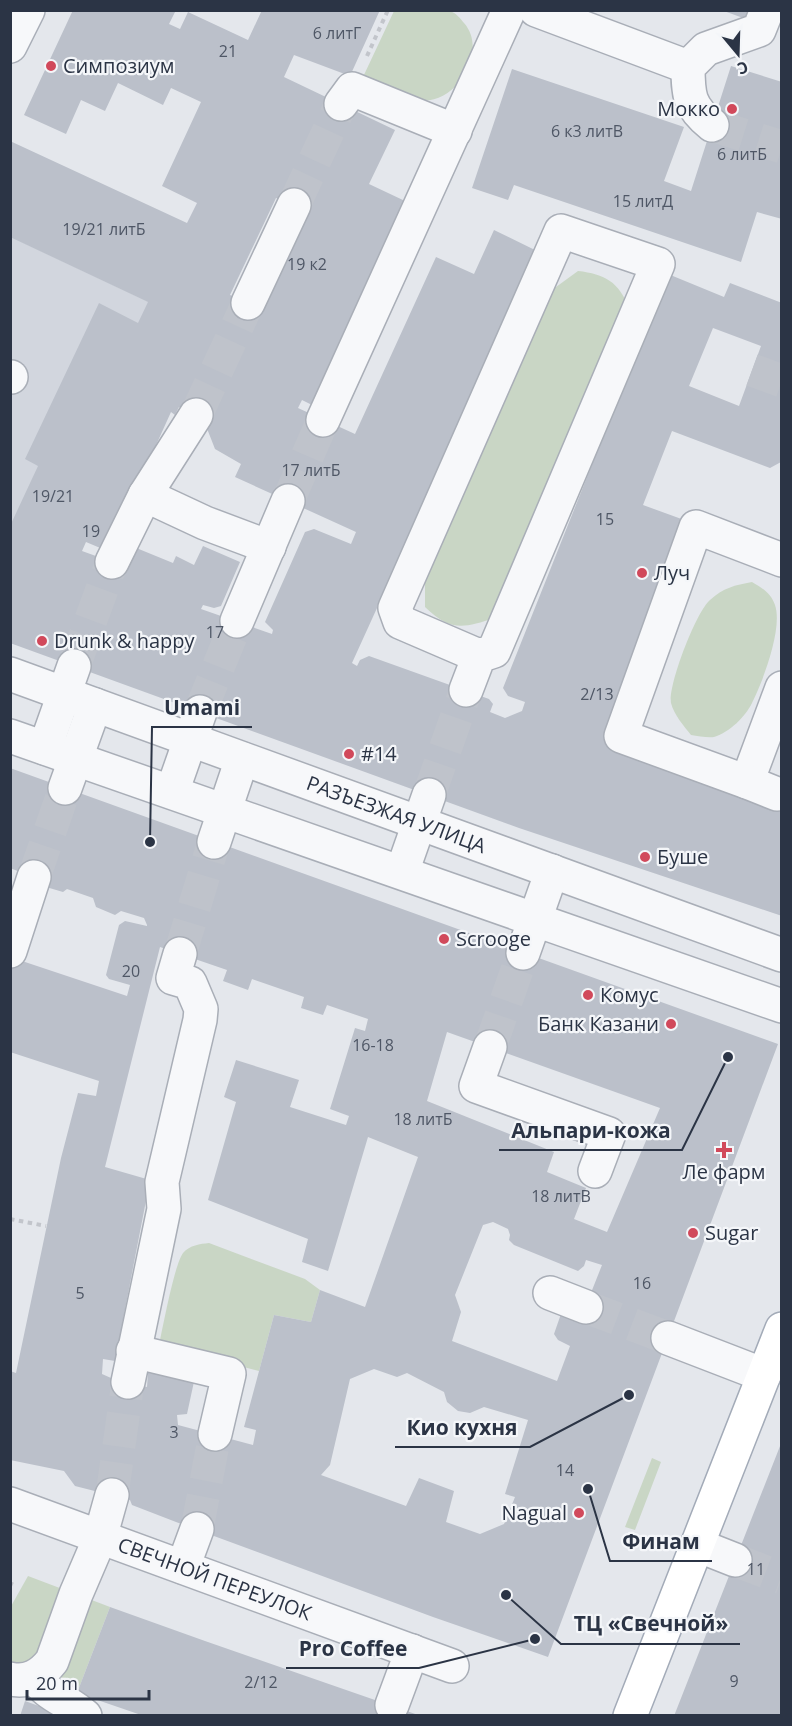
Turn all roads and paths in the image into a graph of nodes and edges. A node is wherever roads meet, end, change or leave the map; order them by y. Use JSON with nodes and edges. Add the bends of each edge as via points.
{"nodes":[{"id":1,"x":28,"y":10,"type":"edge"},
{"id":2,"x":388,"y":10,"type":"edge"},
{"id":3,"x":508,"y":10,"type":"edge"},
{"id":4,"x":536,"y":10,"type":"edge"},
{"id":5,"x":772,"y":14,"type":"edge"},
{"id":6,"x":10,"y":46,"type":"edge"},
{"id":7,"x":688,"y":67,"type":"junction"},
{"id":8,"x":346,"y":96,"type":"joint"},
{"id":9,"x":712,"y":125,"type":"tunnel mouth"},
{"id":10,"x":456,"y":131,"type":"junction"},
{"id":11,"x":294,"y":205,"type":"tunnel mouth"},
{"id":12,"x":248,"y":303,"type":"tunnel mouth"},
{"id":13,"x":196,"y":415,"type":"tunnel mouth"},
{"id":14,"x":323,"y":420,"type":"tunnel mouth"},
{"id":15,"x":145,"y":495,"type":"junction"},
{"id":16,"x":288,"y":501,"type":"tunnel mouth"},
{"id":17,"x":269,"y":547,"type":"junction"},
{"id":18,"x":780,"y":555,"type":"edge"},
{"id":19,"x":112,"y":562,"type":"tunnel mouth"},
{"id":20,"x":237,"y":621,"type":"tunnel mouth"},
{"id":21,"x":479,"y":657,"type":"junction"},
{"id":22,"x":10,"y":674,"type":"edge"},
{"id":23,"x":69,"y":680,"type":"junction"},
{"id":24,"x":782,"y":688,"type":"edge"},
{"id":25,"x":466,"y":690,"type":"tunnel mouth"},
{"id":26,"x":95,"y":705,"type":"junction"},
{"id":27,"x":195,"y":726,"type":"junction"},
{"id":28,"x":10,"y":736,"type":"edge"},
{"id":29,"x":45,"y":748,"type":"junction"},
{"id":30,"x":242,"y":759,"type":"junction"},
{"id":31,"x":70,"y":773,"type":"junction"},
{"id":32,"x":747,"y":782,"type":"junction"},
{"id":33,"x":172,"y":792,"type":"junction"},
{"id":34,"x":777,"y":794,"type":"dead end"},
{"id":35,"x":424,"y":809,"type":"junction"},
{"id":36,"x":224,"y":810,"type":"junction"},
{"id":37,"x":213,"y":842,"type":"tunnel mouth"},
{"id":38,"x":552,"y":871,"type":"junction"},
{"id":39,"x":402,"y":872,"type":"junction"},
{"id":40,"x":34,"y":877,"type":"tunnel mouth"},
{"id":41,"x":536,"y":920,"type":"junction"},
{"id":42,"x":10,"y":951,"type":"edge"},
{"id":43,"x":523,"y":953,"type":"tunnel mouth"},
{"id":44,"x":180,"y":954,"type":"tunnel mouth"},
{"id":45,"x":782,"y":955,"type":"edge"},
{"id":46,"x":782,"y":1006,"type":"edge"},
{"id":47,"x":490,"y":1047,"type":"tunnel mouth"},
{"id":48,"x":595,"y":1172,"type":"dead end"},
{"id":49,"x":10,"y":1219,"type":"edge"},
{"id":50,"x":46,"y":1226,"type":"dead end"},
{"id":51,"x":550,"y":1293,"type":"dead end"},
{"id":52,"x":586,"y":1307,"type":"tunnel mouth"},
{"id":53,"x":782,"y":1329,"type":"edge"},
{"id":54,"x":668,"y":1338,"type":"tunnel mouth"},
{"id":55,"x":771,"y":1369,"type":"edge"},
{"id":56,"x":215,"y":1434,"type":"tunnel mouth"},
{"id":57,"x":112,"y":1495,"type":"tunnel mouth"},
{"id":58,"x":10,"y":1504,"type":"edge"},
{"id":59,"x":197,"y":1529,"type":"tunnel mouth"},
{"id":60,"x":100,"y":1538,"type":"junction"},
{"id":61,"x":697,"y":1545,"type":"junction"},
{"id":62,"x":735,"y":1560,"type":"tunnel mouth"},
{"id":63,"x":183,"y":1568,"type":"junction"},
{"id":64,"x":14,"y":1578,"type":"dead end"},
{"id":65,"x":10,"y":1586,"type":"edge"},
{"id":66,"x":412,"y":1651,"type":"junction"},
{"id":67,"x":452,"y":1666,"type":"dead end"},
{"id":68,"x":23,"y":1678,"type":"edge"},
{"id":69,"x":392,"y":1705,"type":"dead end"},
{"id":70,"x":630,"y":1715,"type":"edge"},
{"id":71,"x":85,"y":1716,"type":"edge"}],
"edges":[{"from":1,"to":6,"type":"street"},
{"from":2,"to":8,"type":"path"},
{"from":3,"to":10,"type":"street"},
{"from":4,"to":7,"type":"street"},
{"from":5,"to":7,"type":"street","via":[[759,30],[706,49]]},
{"from":7,"to":9,"type":"street","via":[[688,92],[699,115]]},
{"from":8,"to":10,"type":"street"},
{"from":10,"to":14,"type":"street"},
{"from":11,"to":12,"type":"street"},
{"from":13,"to":15,"type":"street"},
{"from":15,"to":17,"type":"street"},
{"from":15,"to":19,"type":"street"},
{"from":16,"to":17,"type":"street"},
{"from":17,"to":20,"type":"street"},
{"from":18,"to":32,"type":"street","via":[[696,527],[621,736]]},
{"from":21,"to":21,"type":"street","via":[[400,622],[395,609],[561,231],[658,264],[494,651]]},
{"from":21,"to":25,"type":"street"},
{"from":22,"to":23,"type":"street","name":"РАЗЪЕЗЖАЯ УЛИЦА"},
{"from":23,"to":26,"type":"street","name":"РАЗЪЕЗЖАЯ УЛИЦА"},
{"from":23,"to":29,"type":"street"},
{"from":24,"to":32,"type":"street"},
{"from":26,"to":27,"type":"street","name":"РАЗЪЕЗЖАЯ УЛИЦА"},
{"from":26,"to":31,"type":"street"},
{"from":27,"to":30,"type":"street","name":"РАЗЪЕЗЖАЯ УЛИЦА"},
{"from":27,"to":33,"type":"street"},
{"from":28,"to":29,"type":"street"},
{"from":29,"to":31,"type":"street"},
{"from":30,"to":35,"type":"street","name":"РАЗЪЕЗЖАЯ УЛИЦА"},
{"from":30,"to":36,"type":"street"},
{"from":31,"to":33,"type":"street"},
{"from":32,"to":34,"type":"street"},
{"from":33,"to":36,"type":"street"},
{"from":35,"to":38,"type":"street","name":"РАЗЪЕЗЖАЯ УЛИЦА"},
{"from":35,"to":39,"type":"street"},
{"from":36,"to":37,"type":"street"},
{"from":36,"to":39,"type":"street"},
{"from":38,"to":41,"type":"street"},
{"from":38,"to":45,"type":"street","name":"РАЗЪЕЗЖАЯ УЛИЦА"},
{"from":39,"to":41,"type":"street"},
{"from":40,"to":42,"type":"street"},
{"from":41,"to":43,"type":"street"},
{"from":41,"to":46,"type":"street"},
{"from":44,"to":56,"type":"street","via":[[173,978],[190,983],[201,1009],[200,1020],[162,1182],[164,1209],[130,1366],[229,1374]]},
{"from":47,"to":48,"type":"street","via":[[476,1086],[609,1134]]},
{"from":49,"to":50,"type":"path"},
{"from":51,"to":52,"type":"street"},
{"from":53,"to":55,"type":"main road"},
{"from":54,"to":55,"type":"street"},
{"from":55,"to":61,"type":"main road"},
{"from":57,"to":60,"type":"street"},
{"from":58,"to":60,"type":"street","name":"СВЕЧНОЙ ПЕРЕУЛОК"},
{"from":59,"to":63,"type":"street"},
{"from":60,"to":63,"type":"street","name":"СВЕЧНОЙ ПЕРЕУЛОК"},
{"from":60,"to":68,"type":"street","via":[[52,1661],[45,1670]]},
{"from":61,"to":62,"type":"street"},
{"from":61,"to":70,"type":"main road"},
{"from":63,"to":66,"type":"street","name":"СВЕЧНОЙ ПЕРЕУЛОК"},
{"from":64,"to":65,"type":"path"},
{"from":66,"to":67,"type":"street","name":"СВЕЧНОЙ ПЕРЕУЛОК"},
{"from":66,"to":69,"type":"street"},
{"from":68,"to":71,"type":"street","via":[[68,1702]]}]}
